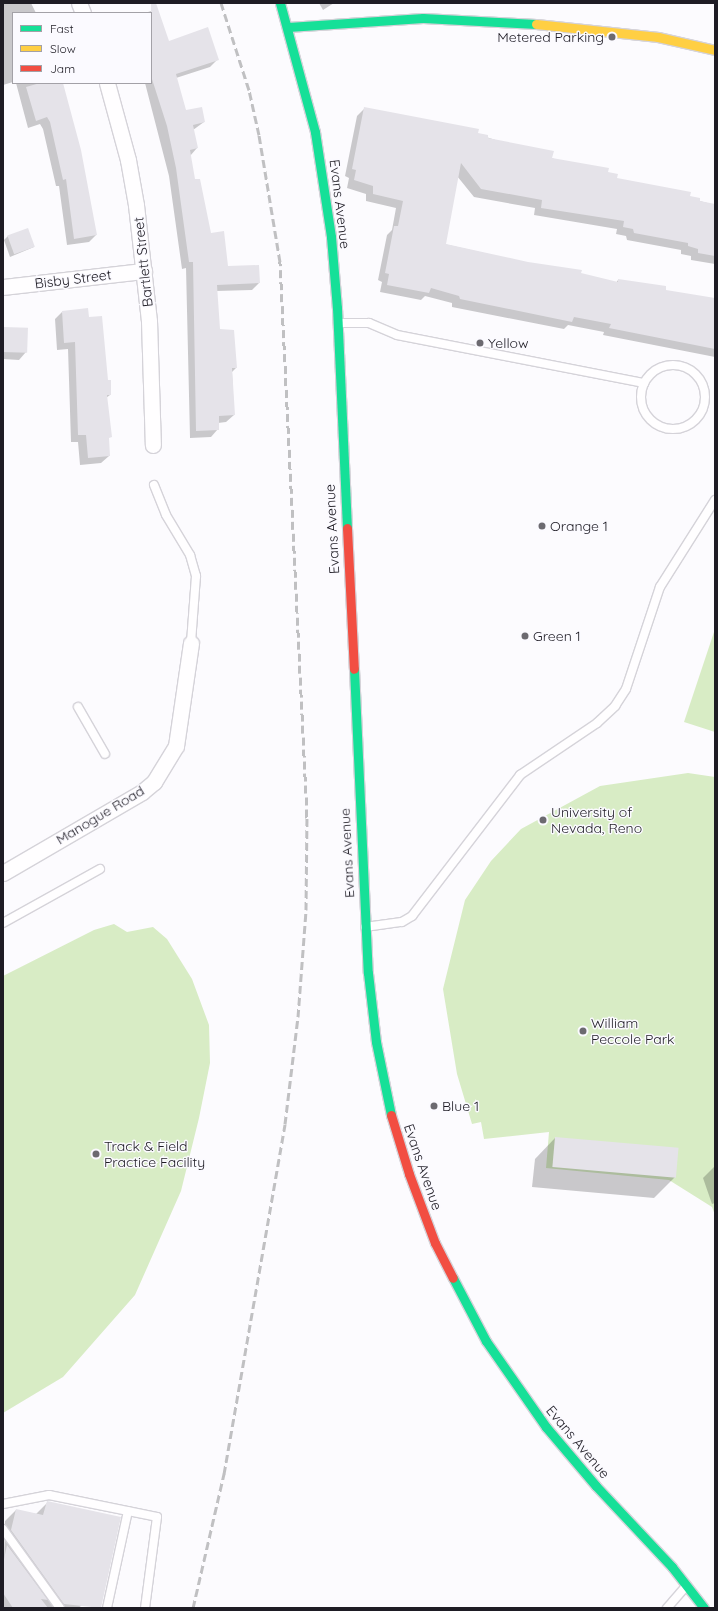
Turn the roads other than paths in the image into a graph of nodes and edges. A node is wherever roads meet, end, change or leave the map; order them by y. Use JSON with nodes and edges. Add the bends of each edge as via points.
{"nodes":[{"id":1,"x":280,"y":3,"type":"edge"},
{"id":2,"x":288,"y":27,"type":"junction"},
{"id":3,"x":715,"y":50,"type":"edge"},
{"id":4,"x":107,"y":84,"type":"edge"},
{"id":5,"x":144,"y":271,"type":"junction"},
{"id":6,"x":3,"y":287,"type":"edge"},
{"id":7,"x":337,"y":323,"type":"junction"},
{"id":8,"x":644,"y":383,"type":"junction"},
{"id":9,"x":153,"y":445,"type":"dead end"},
{"id":10,"x":154,"y":486,"type":"dead end"},
{"id":11,"x":715,"y":500,"type":"edge"},
{"id":12,"x":191,"y":643,"type":"joint"},
{"id":13,"x":78,"y":708,"type":"dead end"},
{"id":14,"x":105,"y":754,"type":"dead end"},
{"id":15,"x":100,"y":869,"type":"dead end"},
{"id":16,"x":3,"y":873,"type":"edge"},
{"id":17,"x":3,"y":923,"type":"edge"},
{"id":18,"x":365,"y":927,"type":"junction"},
{"id":19,"x":3,"y":1504,"type":"edge"},
{"id":20,"x":128,"y":1511,"type":"junction"},
{"id":21,"x":3,"y":1529,"type":"edge"},
{"id":22,"x":687,"y":1586,"type":"junction"},
{"id":23,"x":60,"y":1608,"type":"edge"},
{"id":24,"x":107,"y":1608,"type":"edge"},
{"id":25,"x":145,"y":1608,"type":"edge"},
{"id":26,"x":667,"y":1608,"type":"edge"},
{"id":27,"x":704,"y":1608,"type":"edge"}],
"edges":[{"from":1,"to":2,"type":"street","name":"Evans Avenue"},
{"from":2,"to":3,"type":"street","via":[[423,18],[504,21],[658,38]]},
{"from":2,"to":7,"type":"street","name":"Evans Avenue","via":[[322,167],[331,237]]},
{"from":4,"to":5,"type":"street","name":"Bartlett Street","via":[[128,160]]},
{"from":5,"to":6,"type":"street","name":"Bisby Street"},
{"from":5,"to":9,"type":"street","name":"Bartlett Street","via":[[152,375]]},
{"from":7,"to":8,"type":"lane","via":[[369,323],[397,334]]},
{"from":7,"to":18,"type":"street","name":"Evans Avenue"},
{"from":8,"to":8,"type":"lane","via":[[641,403],[651,420],[659,426],[679,428],[689,425],[702,410],[705,400],[701,384],[691,371],[681,366],[660,368]]},
{"from":10,"to":12,"type":"lane","via":[[166,515],[190,555],[196,576]]},
{"from":11,"to":18,"type":"lane","via":[[660,587],[626,689],[615,706],[597,723],[520,774],[412,916],[402,922]]},
{"from":12,"to":16,"type":"street","name":"Manogue Road","via":[[176,746],[154,782],[142,792]]},
{"from":13,"to":14,"type":"lane"},
{"from":15,"to":17,"type":"lane"},
{"from":18,"to":22,"type":"street","name":"Evans Avenue","via":[[376,1042],[392,1118],[423,1212],[451,1276],[486,1341],[546,1427]]},
{"from":19,"to":20,"type":"lane","via":[[49,1495]]},
{"from":20,"to":24,"type":"lane"},
{"from":20,"to":25,"type":"lane","via":[[157,1517]]},
{"from":21,"to":23,"type":"lane"},
{"from":22,"to":26,"type":"lane"},
{"from":22,"to":27,"type":"street","name":"Evans Avenue"}]}
